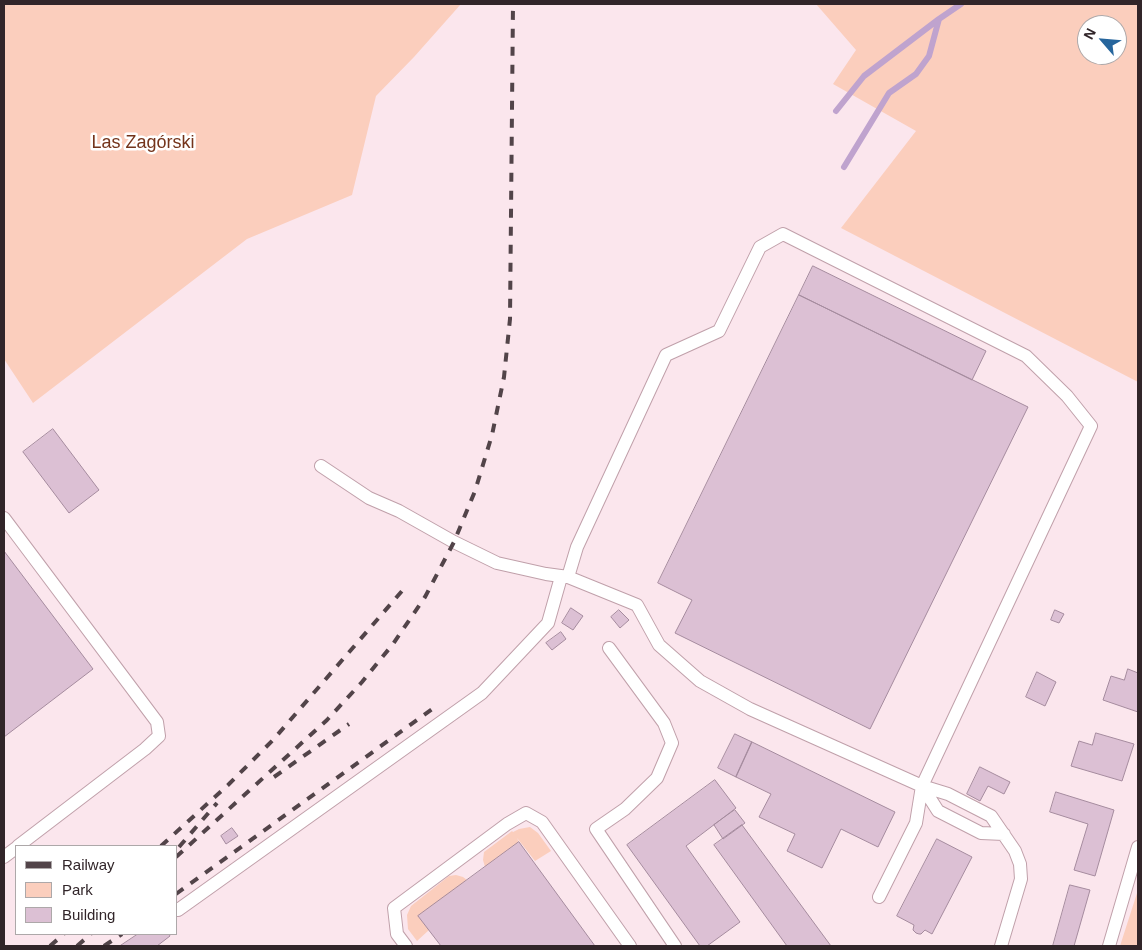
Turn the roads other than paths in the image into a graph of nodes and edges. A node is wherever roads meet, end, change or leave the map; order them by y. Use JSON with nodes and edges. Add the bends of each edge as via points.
{"nodes":[{"id":1,"x":320,"y":466,"type":"dead end"},
{"id":2,"x":4,"y":518,"type":"edge"},
{"id":3,"x":564,"y":577,"type":"junction"},
{"id":4,"x":609,"y":648,"type":"dead end"},
{"id":5,"x":922,"y":786,"type":"junction"},
{"id":6,"x":1004,"y":834,"type":"junction"},
{"id":7,"x":20,"y":845,"type":"edge"},
{"id":8,"x":1138,"y":847,"type":"edge"},
{"id":9,"x":15,"y":849,"type":"edge"},
{"id":10,"x":4,"y":858,"type":"edge"},
{"id":11,"x":879,"y":897,"type":"dead end"},
{"id":12,"x":178,"y":910,"type":"dead end"},
{"id":13,"x":406,"y":946,"type":"edge"},
{"id":14,"x":630,"y":946,"type":"edge"},
{"id":15,"x":675,"y":946,"type":"edge"},
{"id":16,"x":1001,"y":946,"type":"edge"},
{"id":17,"x":1109,"y":946,"type":"edge"}],
"edges":[{"from":1,"to":3,"type":"lane","via":[[369,498],[496,563]]},
{"from":2,"to":7,"type":"lane","via":[[157,722],[159,736]]},
{"from":3,"to":5,"type":"lane","via":[[637,605],[659,645],[700,681],[750,709]]},
{"from":3,"to":5,"type":"lane","via":[[666,355],[719,331],[760,247],[783,234],[1026,356],[1067,396],[1091,426]]},
{"from":3,"to":12,"type":"lane","via":[[548,623],[482,693]]},
{"from":4,"to":15,"type":"lane","via":[[664,723],[672,743],[657,778],[625,809],[596,829]]},
{"from":5,"to":6,"type":"lane","via":[[948,794],[991,816]]},
{"from":5,"to":6,"type":"lane","via":[[938,811],[981,834]]},
{"from":5,"to":11,"type":"lane","via":[[916,823]]},
{"from":6,"to":16,"type":"lane","via":[[1020,864],[1021,879]]},
{"from":8,"to":17,"type":"lane"},
{"from":9,"to":10,"type":"lane"},
{"from":13,"to":14,"type":"lane","via":[[397,934],[394,908],[526,813],[542,822]]}]}
